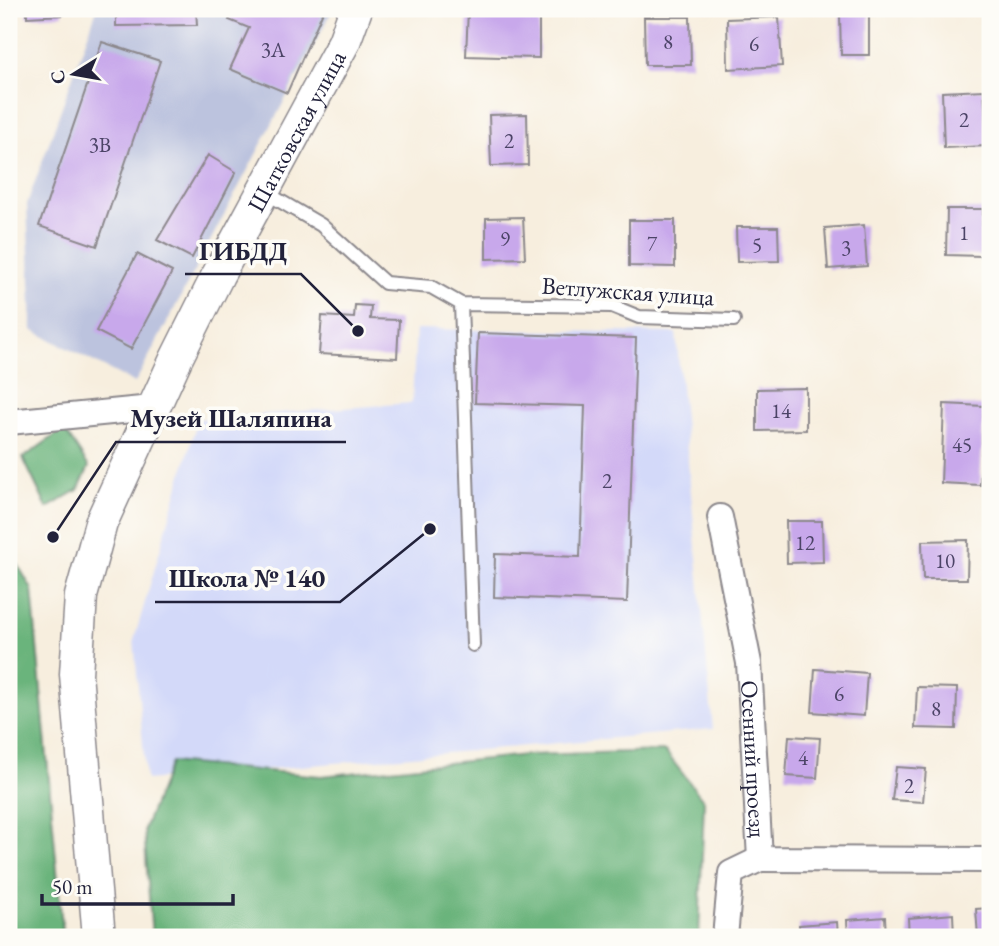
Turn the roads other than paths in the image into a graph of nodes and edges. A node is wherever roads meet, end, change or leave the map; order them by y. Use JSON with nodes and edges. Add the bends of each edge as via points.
{"nodes":[{"id":1,"x":356,"y":9,"type":"edge"},
{"id":2,"x":262,"y":191,"type":"junction"},
{"id":3,"x":461,"y":304,"type":"junction"},
{"id":4,"x":733,"y":320,"type":"dead end"},
{"id":5,"x":152,"y":408,"type":"junction"},
{"id":6,"x":9,"y":422,"type":"edge"},
{"id":7,"x":720,"y":517,"type":"dead end"},
{"id":8,"x":473,"y":645,"type":"dead end"},
{"id":9,"x":760,"y":859,"type":"junction"},
{"id":10,"x":990,"y":860,"type":"edge"},
{"id":11,"x":99,"y":937,"type":"edge"},
{"id":12,"x":725,"y":937,"type":"edge"}],
"edges":[{"from":1,"to":2,"type":"street","name":"Шатковская улица","via":[[344,42]]},
{"from":2,"to":3,"type":"lane","name":"Ветлужская улица","via":[[321,225],[385,284],[431,287]]},
{"from":2,"to":5,"type":"street","name":"Шатковская улица"},
{"from":3,"to":4,"type":"lane","name":"Ветлужская улица","via":[[612,306],[639,317]]},
{"from":3,"to":8,"type":"lane"},
{"from":5,"to":6,"type":"street"},
{"from":5,"to":11,"type":"street","name":"Шатковская улица","via":[[101,523],[81,596],[76,674]]},
{"from":7,"to":9,"type":"street","name":"Осенний проезд","via":[[749,663]]},
{"from":9,"to":10,"type":"street","name":"Осенний проезд"},
{"from":9,"to":12,"type":"street","via":[[731,873]]}]}
